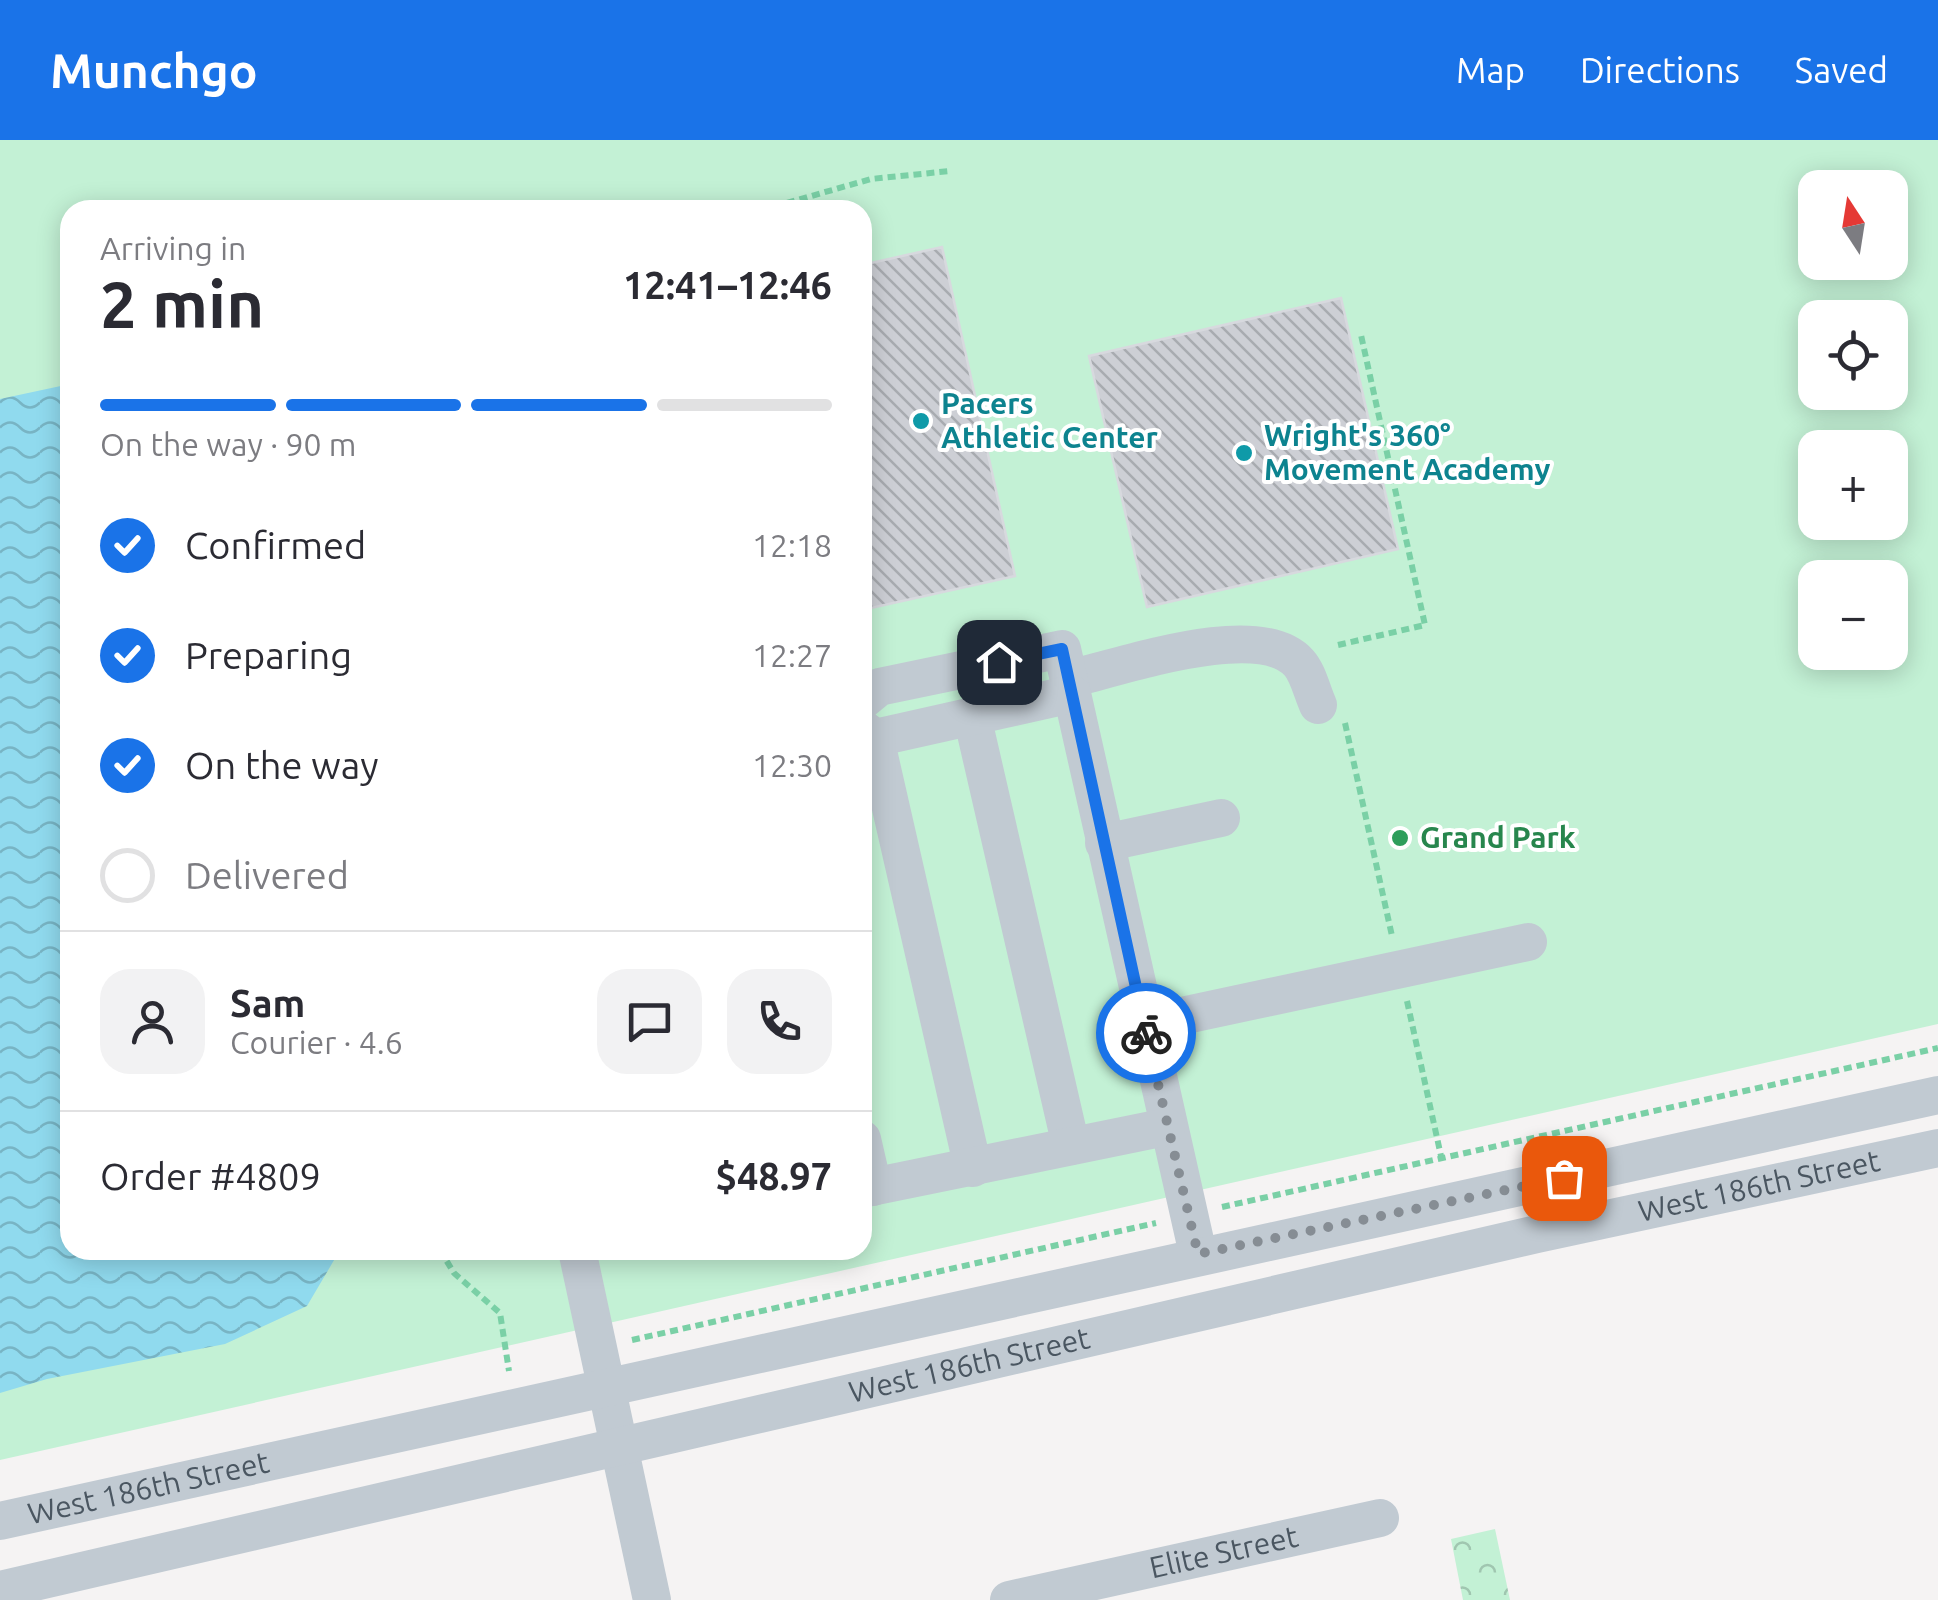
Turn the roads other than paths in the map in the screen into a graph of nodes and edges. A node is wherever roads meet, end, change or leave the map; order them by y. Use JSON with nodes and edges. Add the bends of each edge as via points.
{"nodes":[{"id":1,"x":1068,"y":674,"type":"junction"},
{"id":2,"x":872,"y":693,"type":"edge"},
{"id":3,"x":1330,"y":708,"type":"road end"},
{"id":4,"x":972,"y":716,"type":"junction"},
{"id":5,"x":872,"y":733,"type":"edge"},
{"id":6,"x":872,"y":746,"type":"edge"},
{"id":7,"x":1221,"y":818,"type":"dead end"},
{"id":8,"x":1104,"y":843,"type":"junction"},
{"id":9,"x":1528,"y":942,"type":"dead end"},
{"id":10,"x":1144,"y":1024,"type":"junction"},
{"id":11,"x":1938,"y":1095,"type":"edge"},
{"id":12,"x":1166,"y":1126,"type":"junction"},
{"id":13,"x":1071,"y":1146,"type":"junction"},
{"id":14,"x":1938,"y":1148,"type":"edge"},
{"id":15,"x":973,"y":1168,"type":"junction"},
{"id":16,"x":872,"y":1187,"type":"edge"},
{"id":17,"x":1198,"y":1254,"type":"junction"},
{"id":18,"x":580,"y":1260,"type":"edge"},
{"id":19,"x":606,"y":1385,"type":"junction"},
{"id":20,"x":619,"y":1450,"type":"junction"},
{"id":21,"x":1380,"y":1518,"type":"dead end"},
{"id":22,"x":0,"y":1521,"type":"edge"},
{"id":23,"x":1153,"y":1585,"type":"edge"},
{"id":24,"x":0,"y":1590,"type":"edge"},
{"id":25,"x":652,"y":1600,"type":"edge"},
{"id":26,"x":1009,"y":1600,"type":"edge"}],
"edges":[{"from":1,"to":2,"type":"street","via":[[879,687]]},
{"from":1,"to":3,"type":"street","via":[[1232,643],[1275,646],[1300,664]]},
{"from":1,"to":4,"type":"street"},
{"from":1,"to":8,"type":"street"},
{"from":4,"to":5,"type":"street"},
{"from":4,"to":13,"type":"street"},
{"from":6,"to":15,"type":"street"},
{"from":7,"to":8,"type":"street"},
{"from":8,"to":10,"type":"street"},
{"from":9,"to":10,"type":"street"},
{"from":10,"to":12,"type":"street"},
{"from":11,"to":17,"type":"street","name":"West 186th Street"},
{"from":12,"to":13,"type":"street"},
{"from":12,"to":17,"type":"street"},
{"from":13,"to":15,"type":"street"},
{"from":14,"to":20,"type":"street","name":"West 186th Street","via":[[1536,1234]]},
{"from":15,"to":16,"type":"street"},
{"from":17,"to":19,"type":"street","name":"West 186th Street"},
{"from":18,"to":19,"type":"street"},
{"from":19,"to":20,"type":"street"},
{"from":19,"to":22,"type":"street","name":"West 186th Street"},
{"from":20,"to":24,"type":"street","name":"West 186th Street"},
{"from":20,"to":25,"type":"street"},
{"from":21,"to":23,"type":"street","name":"Elite Street"},
{"from":23,"to":26,"type":"street","name":"Elite Street"}]}
